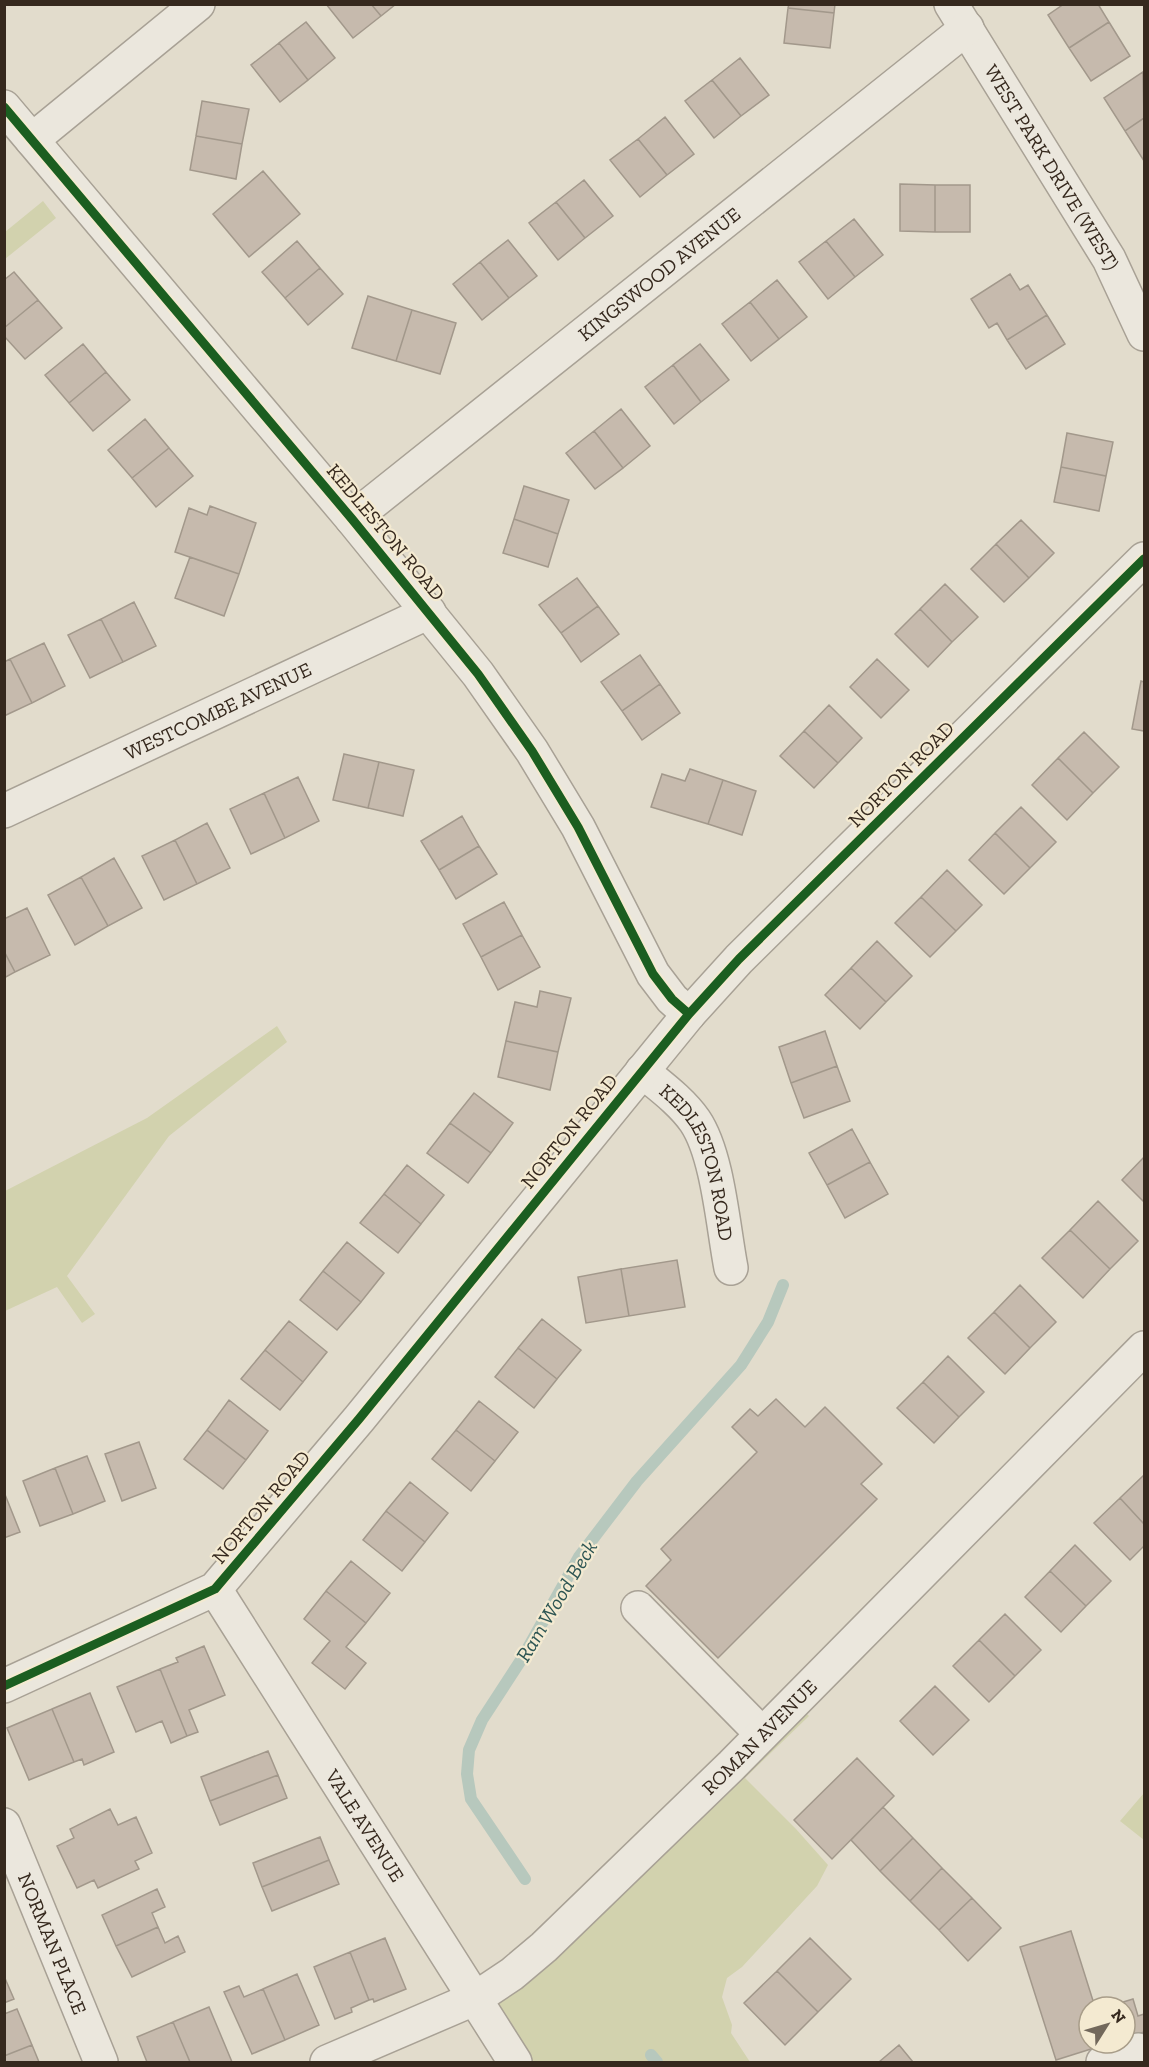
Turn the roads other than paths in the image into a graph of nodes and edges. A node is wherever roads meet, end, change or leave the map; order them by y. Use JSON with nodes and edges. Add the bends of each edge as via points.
{"nodes":[{"id":1,"x":198,"y":4,"type":"edge"},
{"id":2,"x":959,"y":16,"type":"edge"},
{"id":3,"x":4,"y":107,"type":"edge"},
{"id":4,"x":32,"y":140,"type":"junction"},
{"id":5,"x":1144,"y":334,"type":"edge"},
{"id":6,"x":352,"y":519,"type":"junction"},
{"id":7,"x":1144,"y":559,"type":"edge"},
{"id":8,"x":429,"y":612,"type":"junction"},
{"id":9,"x":4,"y":811,"type":"edge"},
{"id":10,"x":688,"y":1014,"type":"junction"},
{"id":11,"x":642,"y":1071,"type":"junction"},
{"id":12,"x":731,"y":1268,"type":"dead end"},
{"id":13,"x":1144,"y":1348,"type":"edge"},
{"id":14,"x":214,"y":1589,"type":"junction"},
{"id":15,"x":638,"y":1608,"type":"dead end"},
{"id":16,"x":4,"y":1686,"type":"edge"},
{"id":17,"x":762,"y":1734,"type":"junction"},
{"id":18,"x":4,"y":1825,"type":"edge"},
{"id":19,"x":476,"y":1998,"type":"junction"},
{"id":20,"x":1138,"y":2050,"type":"dead end"},
{"id":21,"x":101,"y":2062,"type":"edge"},
{"id":22,"x":327,"y":2062,"type":"edge"},
{"id":23,"x":515,"y":2062,"type":"edge"},
{"id":24,"x":1102,"y":2062,"type":"edge"}],
"edges":[{"from":1,"to":4,"type":"street"},
{"from":2,"to":5,"type":"street","name":"WEST PARK DRIVE (WEST)","via":[[1109,259]]},
{"from":2,"to":6,"type":"street","name":"KINGSWOOD AVENUE"},
{"from":3,"to":4,"type":"street","name":"KEDLESTON ROAD"},
{"from":4,"to":6,"type":"street","name":"KEDLESTON ROAD"},
{"from":6,"to":8,"type":"street","name":"KEDLESTON ROAD"},
{"from":7,"to":10,"type":"street","name":"NORTON ROAD"},
{"from":8,"to":9,"type":"street","name":"WESTCOMBE AVENUE"},
{"from":8,"to":10,"type":"street","name":"KEDLESTON ROAD","via":[[532,751],[578,827],[653,974]]},
{"from":10,"to":11,"type":"street","name":"NORTON ROAD"},
{"from":11,"to":12,"type":"street","name":"KEDLESTON ROAD","via":[[678,1101],[708,1145]]},
{"from":11,"to":14,"type":"street","name":"NORTON ROAD","via":[[359,1419]]},
{"from":13,"to":17,"type":"street","name":"ROMAN AVENUE"},
{"from":14,"to":16,"type":"street","name":"NORTON ROAD"},
{"from":14,"to":19,"type":"street","name":"VALE AVENUE"},
{"from":15,"to":17,"type":"street"},
{"from":17,"to":19,"type":"street","name":"ROMAN AVENUE","via":[[544,1947]]},
{"from":18,"to":21,"type":"street","name":"NORMAN PLACE"},
{"from":19,"to":22,"type":"street","name":"ROMAN AVENUE"},
{"from":19,"to":23,"type":"street","name":"VALE AVENUE"},
{"from":20,"to":24,"type":"street"}]}
